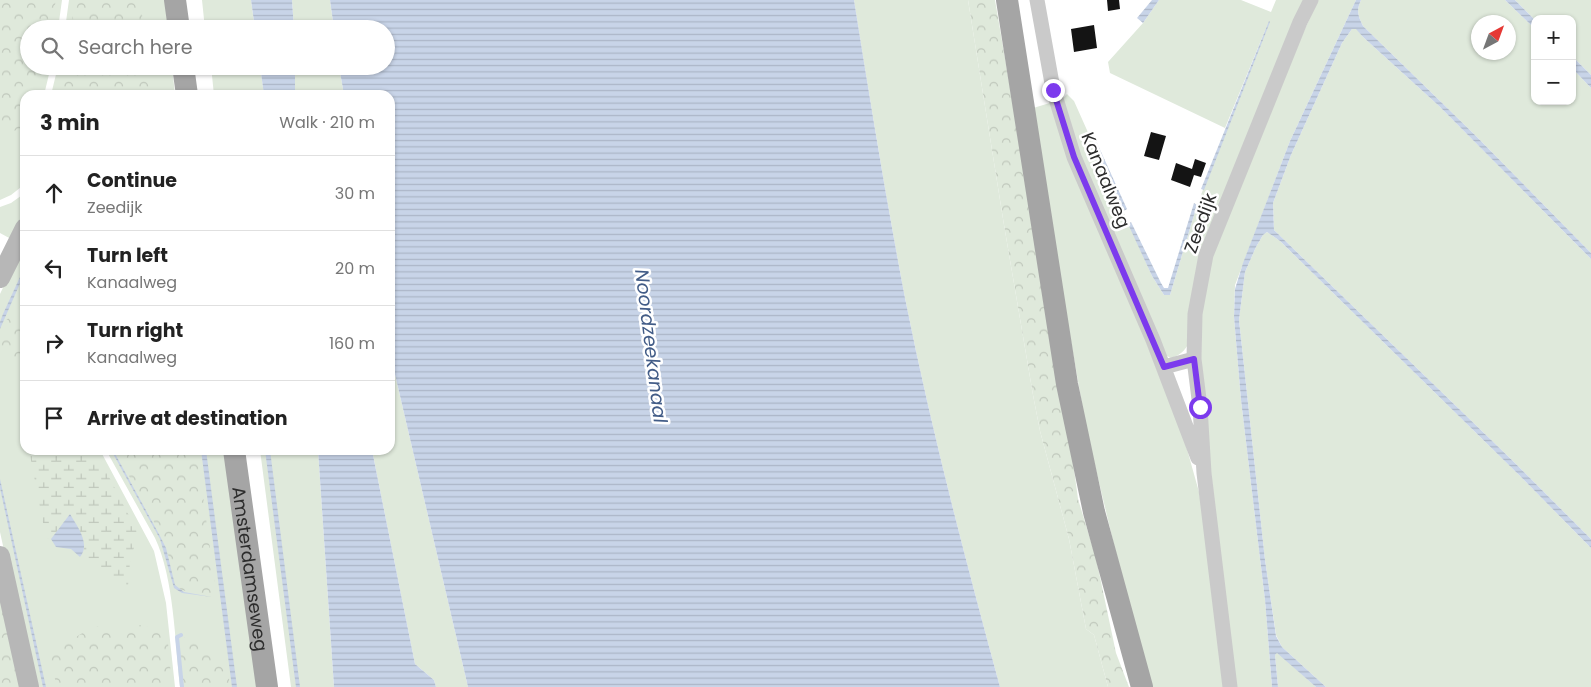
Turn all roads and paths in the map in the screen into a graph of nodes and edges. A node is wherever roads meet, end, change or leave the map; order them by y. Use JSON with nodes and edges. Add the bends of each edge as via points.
{"nodes":[{"id":1,"x":175,"y":0,"type":"edge"},
{"id":2,"x":1007,"y":0,"type":"edge"},
{"id":3,"x":1037,"y":0,"type":"edge"},
{"id":4,"x":1311,"y":0,"type":"edge"},
{"id":5,"x":178,"y":20,"type":"edge"},
{"id":6,"x":184,"y":75,"type":"edge"},
{"id":7,"x":186,"y":90,"type":"edge"},
{"id":8,"x":20,"y":238,"type":"edge"},
{"id":9,"x":0,"y":278,"type":"edge"},
{"id":10,"x":1194,"y":359,"type":"junction"},
{"id":11,"x":1164,"y":367,"type":"junction"},
{"id":12,"x":235,"y":455,"type":"edge"},
{"id":13,"x":1204,"y":474,"type":"junction"},
{"id":14,"x":0,"y":556,"type":"edge"},
{"id":15,"x":29,"y":687,"type":"edge"},
{"id":16,"x":267,"y":687,"type":"edge"},
{"id":17,"x":1142,"y":687,"type":"edge"},
{"id":18,"x":1230,"y":687,"type":"edge"}],
"edges":[{"from":1,"to":5,"type":"main road"},
{"from":2,"to":17,"type":"main road","via":[[1067,384],[1094,512]]},
{"from":3,"to":11,"type":"street","name":"Kanaalweg","via":[[1053,90],[1074,157]]},
{"from":4,"to":10,"type":"street","name":"Zeedijk","via":[[1206,255],[1195,314]]},
{"from":6,"to":7,"type":"main road"},
{"from":8,"to":9,"type":"street"},
{"from":10,"to":11,"type":"street"},
{"from":10,"to":13,"type":"street","name":"Zeedijk"},
{"from":11,"to":13,"type":"street","name":"Kanaalweg"},
{"from":12,"to":16,"type":"main road","name":"Amsterdamseweg"},
{"from":13,"to":18,"type":"street"},
{"from":14,"to":15,"type":"street"}]}
